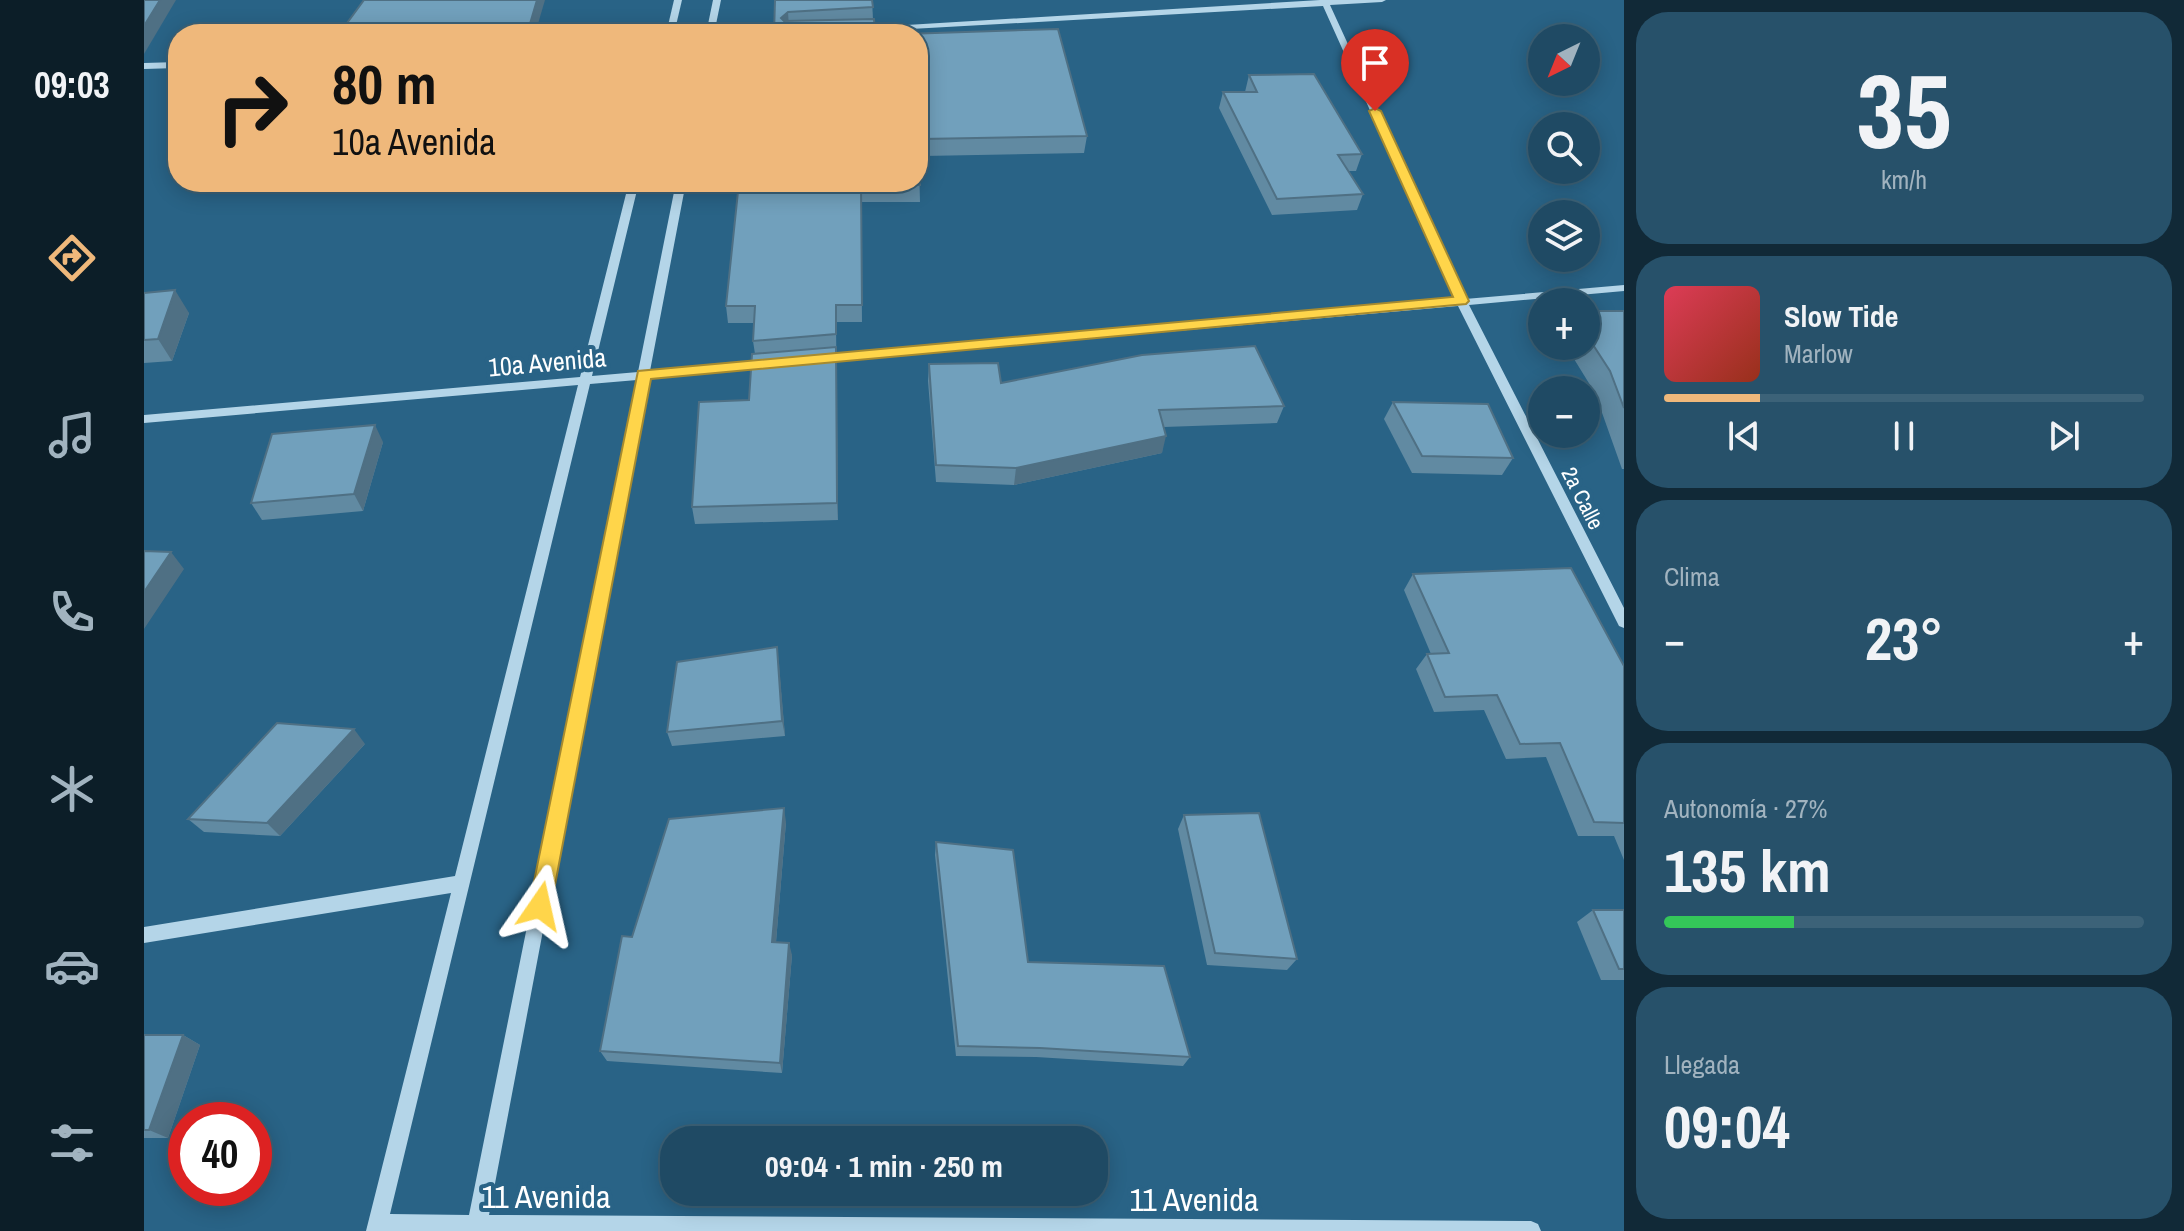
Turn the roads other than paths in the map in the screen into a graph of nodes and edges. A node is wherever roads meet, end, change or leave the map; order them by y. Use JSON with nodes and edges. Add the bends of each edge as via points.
{"nodes":[{"id":1,"x":678,"y":0,"type":"edge"},
{"id":2,"x":717,"y":0,"type":"edge"},
{"id":3,"x":1382,"y":0,"type":"edge"},
{"id":4,"x":1325,"y":2,"type":"edge"},
{"id":5,"x":672,"y":24,"type":"edge"},
{"id":6,"x":712,"y":24,"type":"edge"},
{"id":7,"x":928,"y":26,"type":"edge"},
{"id":8,"x":168,"y":65,"type":"edge"},
{"id":9,"x":144,"y":66,"type":"edge"},
{"id":10,"x":631,"y":192,"type":"edge"},
{"id":11,"x":679,"y":192,"type":"edge"},
{"id":12,"x":1624,"y":288,"type":"edge"},
{"id":13,"x":1461,"y":301,"type":"junction"},
{"id":14,"x":801,"y":361,"type":"edge"},
{"id":15,"x":785,"y":362,"type":"edge"},
{"id":16,"x":644,"y":375,"type":"junction"},
{"id":17,"x":584,"y":381,"type":"junction"},
{"id":18,"x":144,"y":419,"type":"edge"},
{"id":19,"x":1624,"y":622,"type":"edge"},
{"id":20,"x":461,"y":883,"type":"junction"},
{"id":21,"x":144,"y":935,"type":"edge"},
{"id":22,"x":377,"y":1228,"type":"edge"},
{"id":23,"x":477,"y":1228,"type":"edge"},
{"id":24,"x":1531,"y":1231,"type":"edge"}],
"edges":[{"from":1,"to":5,"type":"street"},
{"from":2,"to":6,"type":"street"},
{"from":3,"to":4,"type":"street"},
{"from":4,"to":7,"type":"street"},
{"from":4,"to":13,"type":"street","name":"2a Calle"},
{"from":8,"to":9,"type":"street"},
{"from":10,"to":17,"type":"street"},
{"from":11,"to":16,"type":"street"},
{"from":12,"to":13,"type":"street"},
{"from":13,"to":14,"type":"street"},
{"from":13,"to":19,"type":"street","name":"2a Calle"},
{"from":15,"to":16,"type":"street","name":"10a Avenida"},
{"from":16,"to":17,"type":"street","name":"10a Avenida"},
{"from":16,"to":23,"type":"street"},
{"from":17,"to":18,"type":"street","name":"10a Avenida"},
{"from":17,"to":20,"type":"street"},
{"from":20,"to":21,"type":"street"},
{"from":20,"to":22,"type":"street"},
{"from":22,"to":23,"type":"street","name":"11 Avenida"},
{"from":23,"to":24,"type":"street","name":"11 Avenida"}]}
